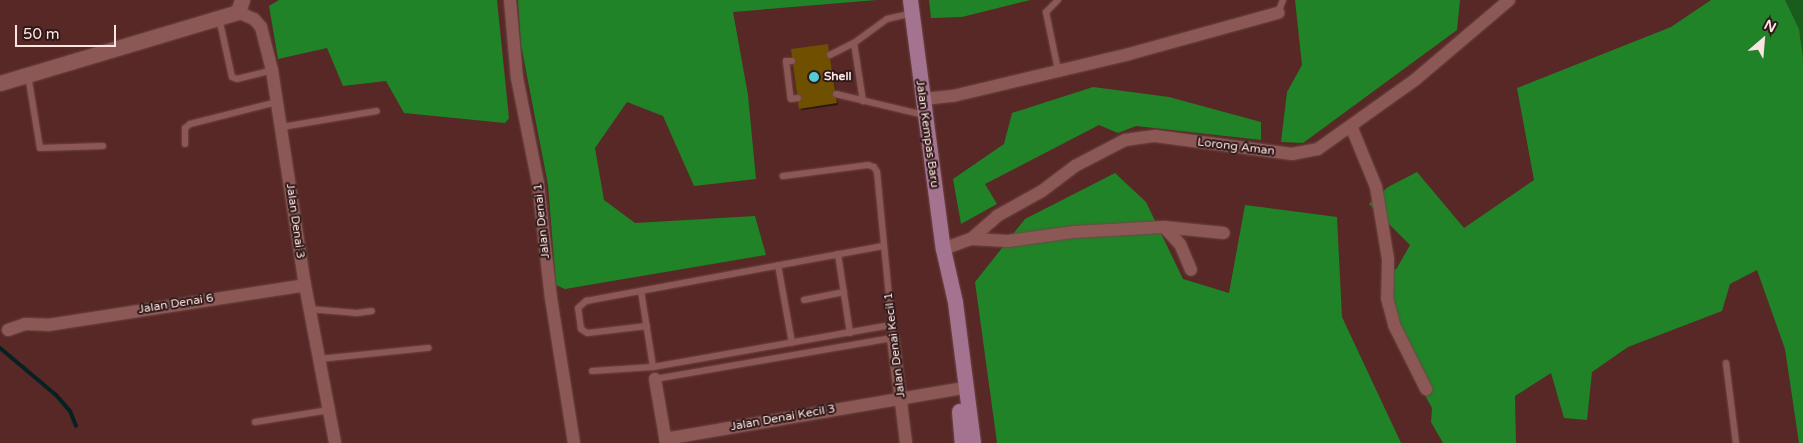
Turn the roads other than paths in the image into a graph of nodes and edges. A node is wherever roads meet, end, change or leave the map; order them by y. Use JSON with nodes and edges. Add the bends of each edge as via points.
{"nodes":[{"id":1,"x":510,"y":0,"type":"edge"},
{"id":2,"x":1058,"y":0,"type":"edge"},
{"id":3,"x":1283,"y":0,"type":"edge"},
{"id":4,"x":1509,"y":0,"type":"edge"},
{"id":5,"x":240,"y":6,"type":"edge"},
{"id":6,"x":911,"y":7,"type":"edge"},
{"id":7,"x":1278,"y":13,"type":"joint"},
{"id":8,"x":219,"y":18,"type":"junction"},
{"id":9,"x":854,"y":43,"type":"junction"},
{"id":10,"x":830,"y":55,"type":"dead end"},
{"id":11,"x":792,"y":61,"type":"dead end"},
{"id":12,"x":272,"y":70,"type":"junction"},
{"id":13,"x":1058,"y":70,"type":"junction"},
{"id":14,"x":28,"y":75,"type":"junction"},
{"id":15,"x":0,"y":83,"type":"edge"},
{"id":16,"x":836,"y":94,"type":"dead end"},
{"id":17,"x":798,"y":98,"type":"dead end"},
{"id":18,"x":923,"y":99,"type":"junction"},
{"id":19,"x":863,"y":101,"type":"junction"},
{"id":20,"x":278,"y":102,"type":"junction"},
{"id":21,"x":377,"y":111,"type":"dead end"},
{"id":22,"x":924,"y":115,"type":"junction"},
{"id":23,"x":1351,"y":126,"type":"junction"},
{"id":24,"x":282,"y":127,"type":"junction"},
{"id":25,"x":185,"y":144,"type":"dead end"},
{"id":26,"x":103,"y":146,"type":"dead end"},
{"id":27,"x":784,"y":176,"type":"dead end"},
{"id":28,"x":1164,"y":226,"type":"junction"},
{"id":29,"x":1224,"y":232,"type":"dead end"},
{"id":30,"x":971,"y":239,"type":"junction"},
{"id":31,"x":883,"y":246,"type":"junction"},
{"id":32,"x":943,"y":249,"type":"junction"},
{"id":33,"x":838,"y":254,"type":"junction"},
{"id":34,"x":778,"y":266,"type":"junction"},
{"id":35,"x":946,"y":268,"type":"junction"},
{"id":36,"x":1191,"y":270,"type":"dead end"},
{"id":37,"x":305,"y":285,"type":"junction"},
{"id":38,"x":641,"y":290,"type":"junction"},
{"id":39,"x":844,"y":292,"type":"junction"},
{"id":40,"x":804,"y":300,"type":"dead end"},
{"id":41,"x":309,"y":309,"type":"junction"},
{"id":42,"x":372,"y":310,"type":"dead end"},
{"id":43,"x":646,"y":326,"type":"junction"},
{"id":44,"x":8,"y":330,"type":"dead end"},
{"id":45,"x":893,"y":332,"type":"junction"},
{"id":46,"x":850,"y":333,"type":"junction"},
{"id":47,"x":792,"y":343,"type":"junction"},
{"id":48,"x":428,"y":348,"type":"dead end"},
{"id":49,"x":318,"y":360,"type":"junction"},
{"id":50,"x":1726,"y":363,"type":"dead end"},
{"id":51,"x":592,"y":371,"type":"dead end"},
{"id":52,"x":654,"y":373,"type":"junction"},
{"id":53,"x":956,"y":389,"type":"junction"},
{"id":54,"x":1426,"y":389,"type":"dead end"},
{"id":55,"x":901,"y":398,"type":"junction"},
{"id":56,"x":329,"y":410,"type":"junction"},
{"id":57,"x":255,"y":422,"type":"dead end"},
{"id":58,"x":666,"y":441,"type":"edge"},
{"id":59,"x":335,"y":443,"type":"edge"},
{"id":60,"x":574,"y":443,"type":"edge"},
{"id":61,"x":906,"y":443,"type":"edge"},
{"id":62,"x":962,"y":443,"type":"edge"},
{"id":63,"x":973,"y":443,"type":"edge"},
{"id":64,"x":1736,"y":443,"type":"edge"}],
"edges":[{"from":1,"to":60,"type":"street","name":"Jalan Denai 1","via":[[517,78],[538,183],[550,298]]},
{"from":2,"to":13,"type":"lane","via":[[1046,12]]},
{"from":3,"to":7,"type":"lane"},
{"from":4,"to":23,"type":"street","name":"Lorong Aman","via":[[1416,79]]},
{"from":5,"to":8,"type":"street"},
{"from":5,"to":12,"type":"street","name":"Jalan Denai 3","via":[[261,27]]},
{"from":6,"to":9,"type":"lane","via":[[887,19]]},
{"from":6,"to":18,"type":"main road","name":"Jalan Kempas Baru"},
{"from":7,"to":13,"type":"street"},
{"from":8,"to":12,"type":"lane","via":[[232,77],[237,79]]},
{"from":8,"to":14,"type":"street"},
{"from":9,"to":10,"type":"lane"},
{"from":9,"to":19,"type":"lane"},
{"from":11,"to":17,"type":"lane","via":[[786,61],[791,98]]},
{"from":12,"to":20,"type":"street","name":"Jalan Denai 3"},
{"from":13,"to":18,"type":"street","via":[[953,96]]},
{"from":14,"to":15,"type":"street"},
{"from":14,"to":26,"type":"lane","via":[[40,148]]},
{"from":16,"to":19,"type":"lane"},
{"from":18,"to":22,"type":"main road","name":"Jalan Kempas Baru"},
{"from":19,"to":22,"type":"lane"},
{"from":20,"to":24,"type":"street","name":"Jalan Denai 3"},
{"from":20,"to":25,"type":"lane","via":[[190,124],[184,135]]},
{"from":21,"to":24,"type":"lane"},
{"from":22,"to":32,"type":"main road","name":"Jalan Kempas Baru"},
{"from":23,"to":30,"type":"street","name":"Lorong Aman","via":[[1322,147],[1297,154],[1155,136],[1125,140],[1075,166],[1042,191],[997,216]]},
{"from":23,"to":54,"type":"street","via":[[1376,186],[1388,259],[1387,298],[1394,325]]},
{"from":24,"to":37,"type":"street","name":"Jalan Denai 3"},
{"from":27,"to":31,"type":"lane","name":"Jalan Denai Kecil 1","via":[[868,165],[874,167]]},
{"from":28,"to":29,"type":"street"},
{"from":28,"to":30,"type":"street","via":[[1008,241]]},
{"from":28,"to":36,"type":"street","via":[[1180,244]]},
{"from":30,"to":32,"type":"street","name":"Lorong Aman"},
{"from":31,"to":33,"type":"lane"},
{"from":31,"to":45,"type":"lane","name":"Jalan Denai Kecil 1"},
{"from":32,"to":35,"type":"main road","name":"Jalan Kempas Baru"},
{"from":33,"to":34,"type":"lane"},
{"from":33,"to":39,"type":"lane"},
{"from":34,"to":38,"type":"lane"},
{"from":34,"to":47,"type":"lane"},
{"from":35,"to":53,"type":"main road","name":"Jalan Kempas Baru","via":[[945,302]]},
{"from":35,"to":63,"type":"main road","name":"Jalan Kempas Baru","via":[[955,302]]},
{"from":37,"to":41,"type":"street","name":"Jalan Denai 3"},
{"from":37,"to":44,"type":"street","name":"Jalan Denai 6","via":[[48,324],[25,324]]},
{"from":38,"to":43,"type":"lane"},
{"from":38,"to":43,"type":"lane","via":[[582,302],[578,308],[580,325],[584,332],[591,334]]},
{"from":39,"to":40,"type":"lane"},
{"from":39,"to":46,"type":"lane"},
{"from":41,"to":42,"type":"lane","via":[[357,313]]},
{"from":41,"to":49,"type":"street","name":"Jalan Denai 3"},
{"from":43,"to":52,"type":"lane"},
{"from":45,"to":46,"type":"lane"},
{"from":45,"to":52,"type":"lane"},
{"from":45,"to":55,"type":"street","name":"Jalan Denai Kecil 1"},
{"from":46,"to":47,"type":"lane"},
{"from":47,"to":52,"type":"lane"},
{"from":48,"to":49,"type":"lane"},
{"from":49,"to":56,"type":"street","name":"Jalan Denai 3"},
{"from":50,"to":64,"type":"lane"},
{"from":51,"to":52,"type":"lane"},
{"from":52,"to":58,"type":"street"},
{"from":53,"to":55,"type":"street","name":"Jalan Denai Kecil 3"},
{"from":53,"to":62,"type":"main road","name":"Jalan Kempas Baru"},
{"from":55,"to":58,"type":"street","name":"Jalan Denai Kecil 3"},
{"from":55,"to":61,"type":"street","name":"Jalan Denai Kecil 1"},
{"from":56,"to":57,"type":"lane"},
{"from":56,"to":59,"type":"street","name":"Jalan Denai 3"}]}
